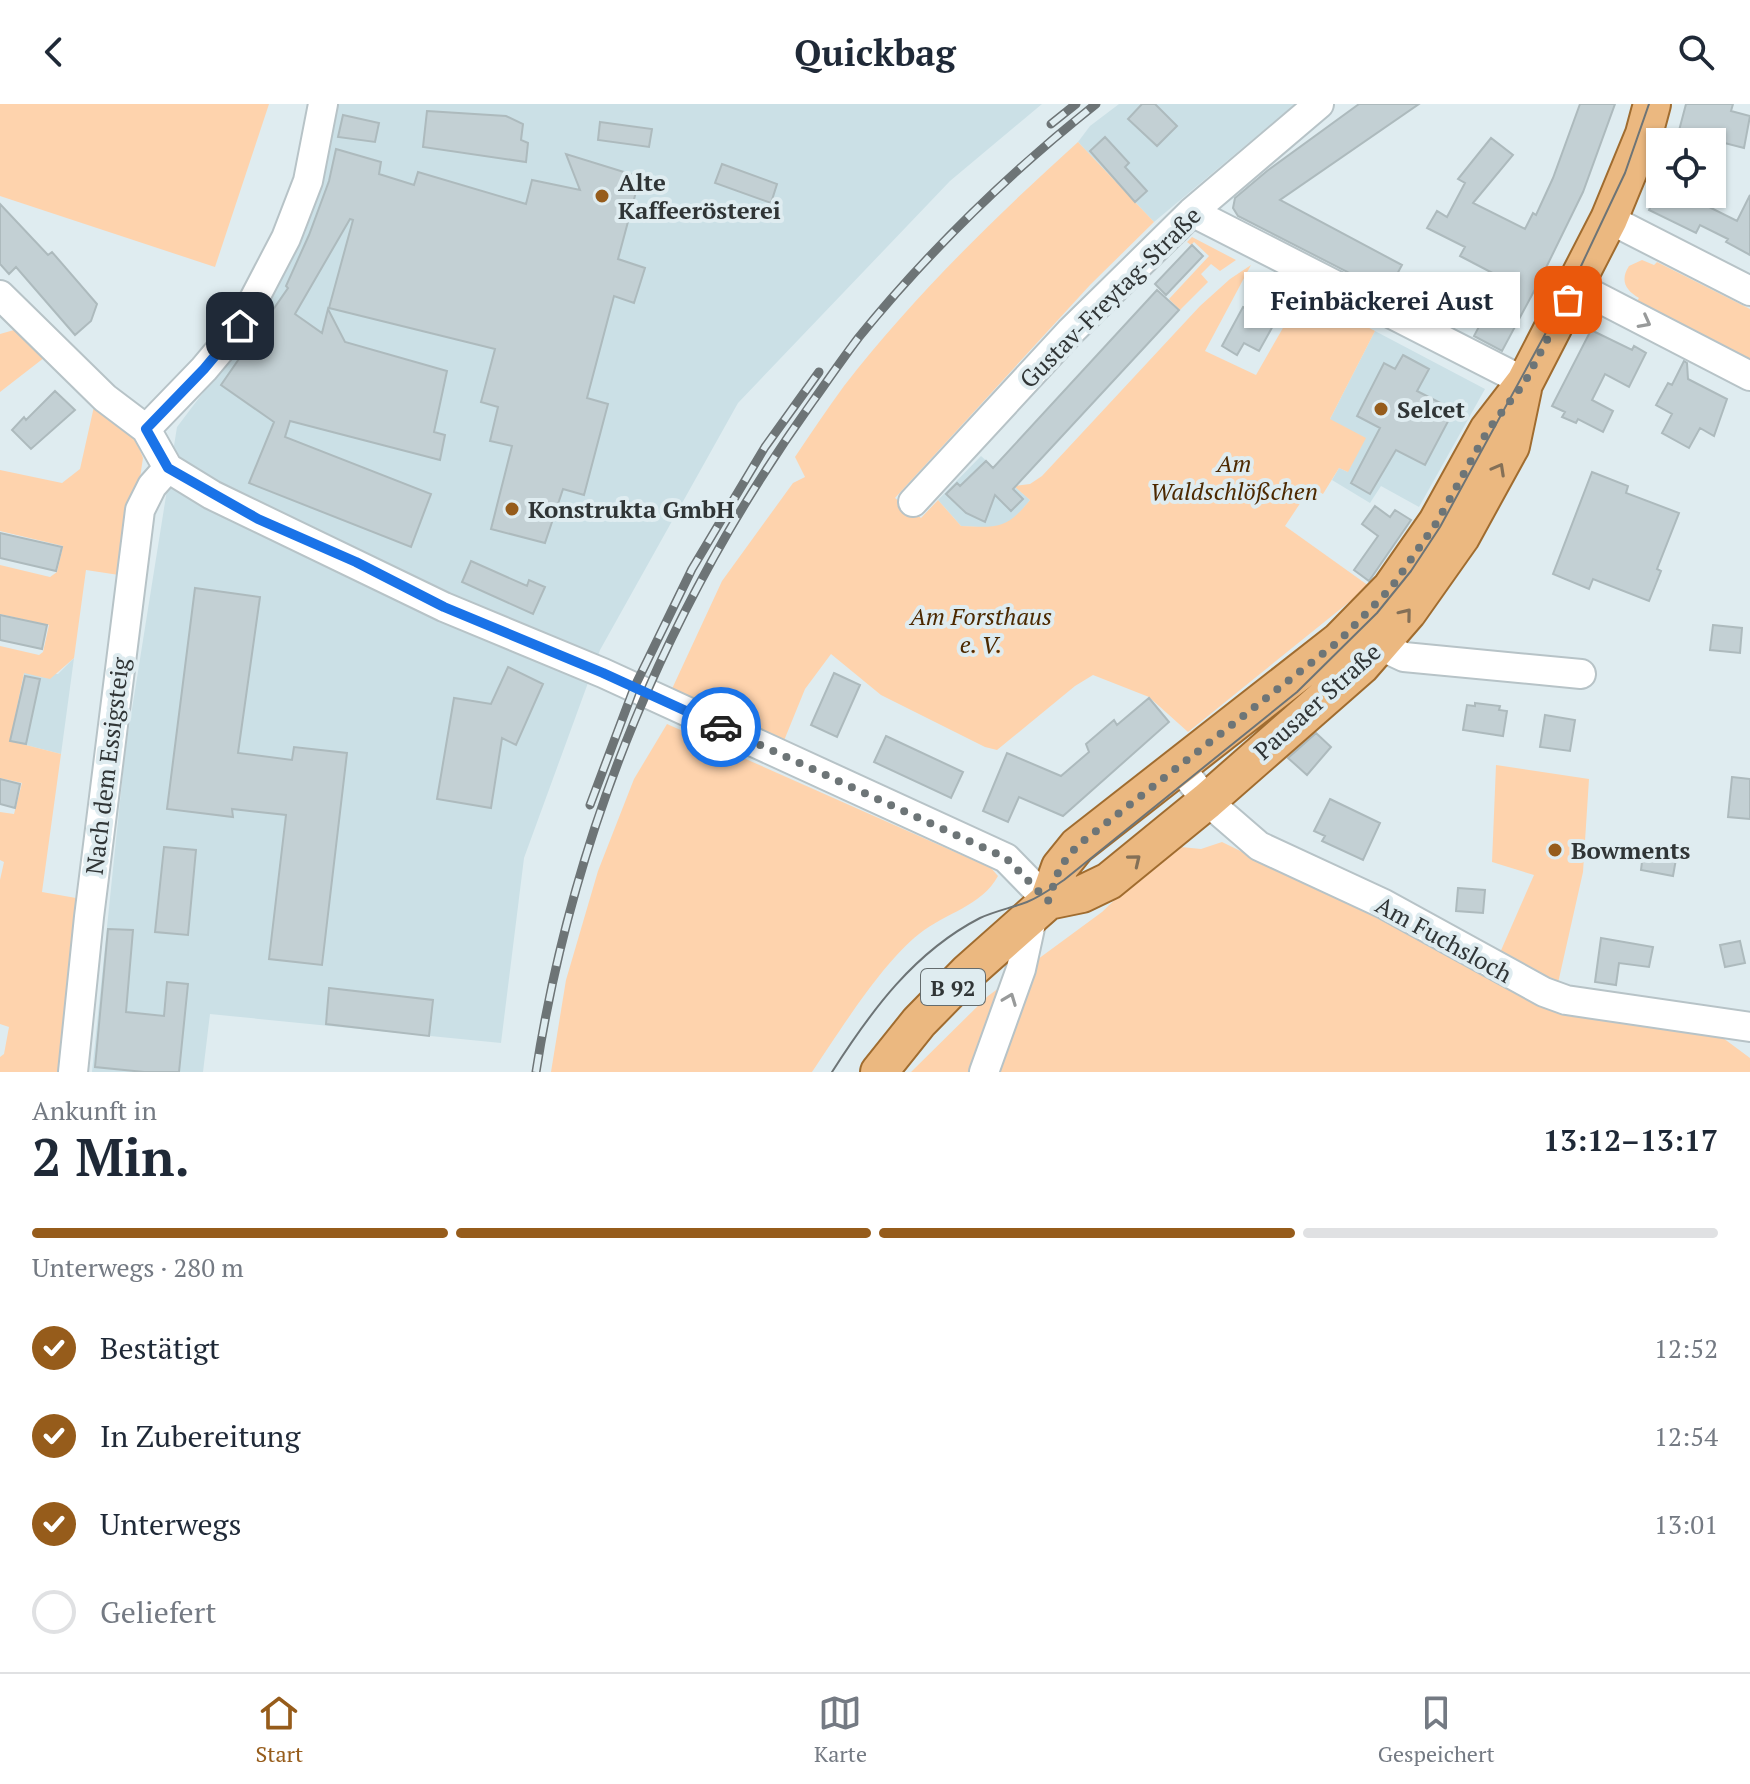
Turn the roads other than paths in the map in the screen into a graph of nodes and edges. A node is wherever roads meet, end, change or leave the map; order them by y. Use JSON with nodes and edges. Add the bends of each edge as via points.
{"nodes":[{"id":1,"x":323,"y":104,"type":"edge"},
{"id":2,"x":1319,"y":104,"type":"edge"},
{"id":3,"x":1652,"y":104,"type":"edge"},
{"id":4,"x":1192,"y":212,"type":"junction"},
{"id":5,"x":1609,"y":219,"type":"junction"},
{"id":6,"x":1576,"y":286,"type":"junction"},
{"id":7,"x":1750,"y":291,"type":"edge"},
{"id":8,"x":1,"y":298,"type":"edge"},
{"id":9,"x":1750,"y":376,"type":"edge"},
{"id":10,"x":1525,"y":382,"type":"junction"},
{"id":11,"x":146,"y":429,"type":"junction"},
{"id":12,"x":168,"y":468,"type":"junction"},
{"id":13,"x":913,"y":502,"type":"dead end"},
{"id":14,"x":1381,"y":643,"type":"junction"},
{"id":15,"x":1581,"y":674,"type":"dead end"},
{"id":16,"x":1178,"y":765,"type":"junction"},
{"id":17,"x":1207,"y":801,"type":"junction"},
{"id":18,"x":1040,"y":908,"type":"junction"},
{"id":19,"x":1750,"y":1027,"type":"edge"},
{"id":20,"x":73,"y":1072,"type":"edge"},
{"id":21,"x":879,"y":1072,"type":"edge"},
{"id":22,"x":984,"y":1072,"type":"edge"}],
"edges":[{"from":1,"to":11,"type":"street","via":[[308,181],[286,238],[240,326]]},
{"from":2,"to":4,"type":"street","name":"Gustav-Freytag-Straße"},
{"from":3,"to":5,"type":"main road","name":"Pausaer Straße","number":"B 92"},
{"from":4,"to":10,"type":"street"},
{"from":4,"to":13,"type":"street","name":"Gustav-Freytag-Straße","via":[[1070,332]]},
{"from":5,"to":6,"type":"main road","name":"Pausaer Straße","number":"B 92"},
{"from":5,"to":7,"type":"street"},
{"from":6,"to":9,"type":"street","one_way":true},
{"from":6,"to":10,"type":"main road","name":"Pausaer Straße","number":"B 92"},
{"from":8,"to":11,"type":"street","via":[[105,398]]},
{"from":14,"to":10,"type":"main road","name":"Pausaer Straße","number":"B 92","one_way":true,"via":[[1432,581],[1490,485],[1511,446]]},
{"from":10,"to":16,"type":"main road","name":"Pausaer Straße","number":"B 92","via":[[1488,430],[1437,522],[1391,588],[1339,641]]},
{"from":11,"to":12,"type":"street"},
{"from":12,"to":18,"type":"street","via":[[258,519],[444,607],[603,673],[1006,858]]},
{"from":12,"to":20,"type":"street","name":"Nach dem Essigsteig","via":[[140,510]]},
{"from":14,"to":15,"type":"street","via":[[1404,657]]},
{"from":14,"to":17,"type":"main road","name":"Pausaer Straße","number":"B 92"},
{"from":16,"to":17,"type":"street","name":"Am Fuchsloch"},
{"from":16,"to":18,"type":"main road","name":"Pausaer Straße","number":"B 92","via":[[1077,846]]},
{"from":18,"to":17,"type":"main road","name":"Pausaer Straße","number":"B 92","one_way":true,"via":[[1109,881]]},
{"from":17,"to":19,"type":"street","name":"Am Fuchsloch","via":[[1259,846],[1384,904],[1544,992],[1566,1000]]},
{"from":18,"to":21,"type":"main road","name":"Pausaer Straße","number":"B 92","via":[[958,982]]},
{"from":22,"to":18,"type":"street","name":"Pausaer Straße","one_way":true}]}
